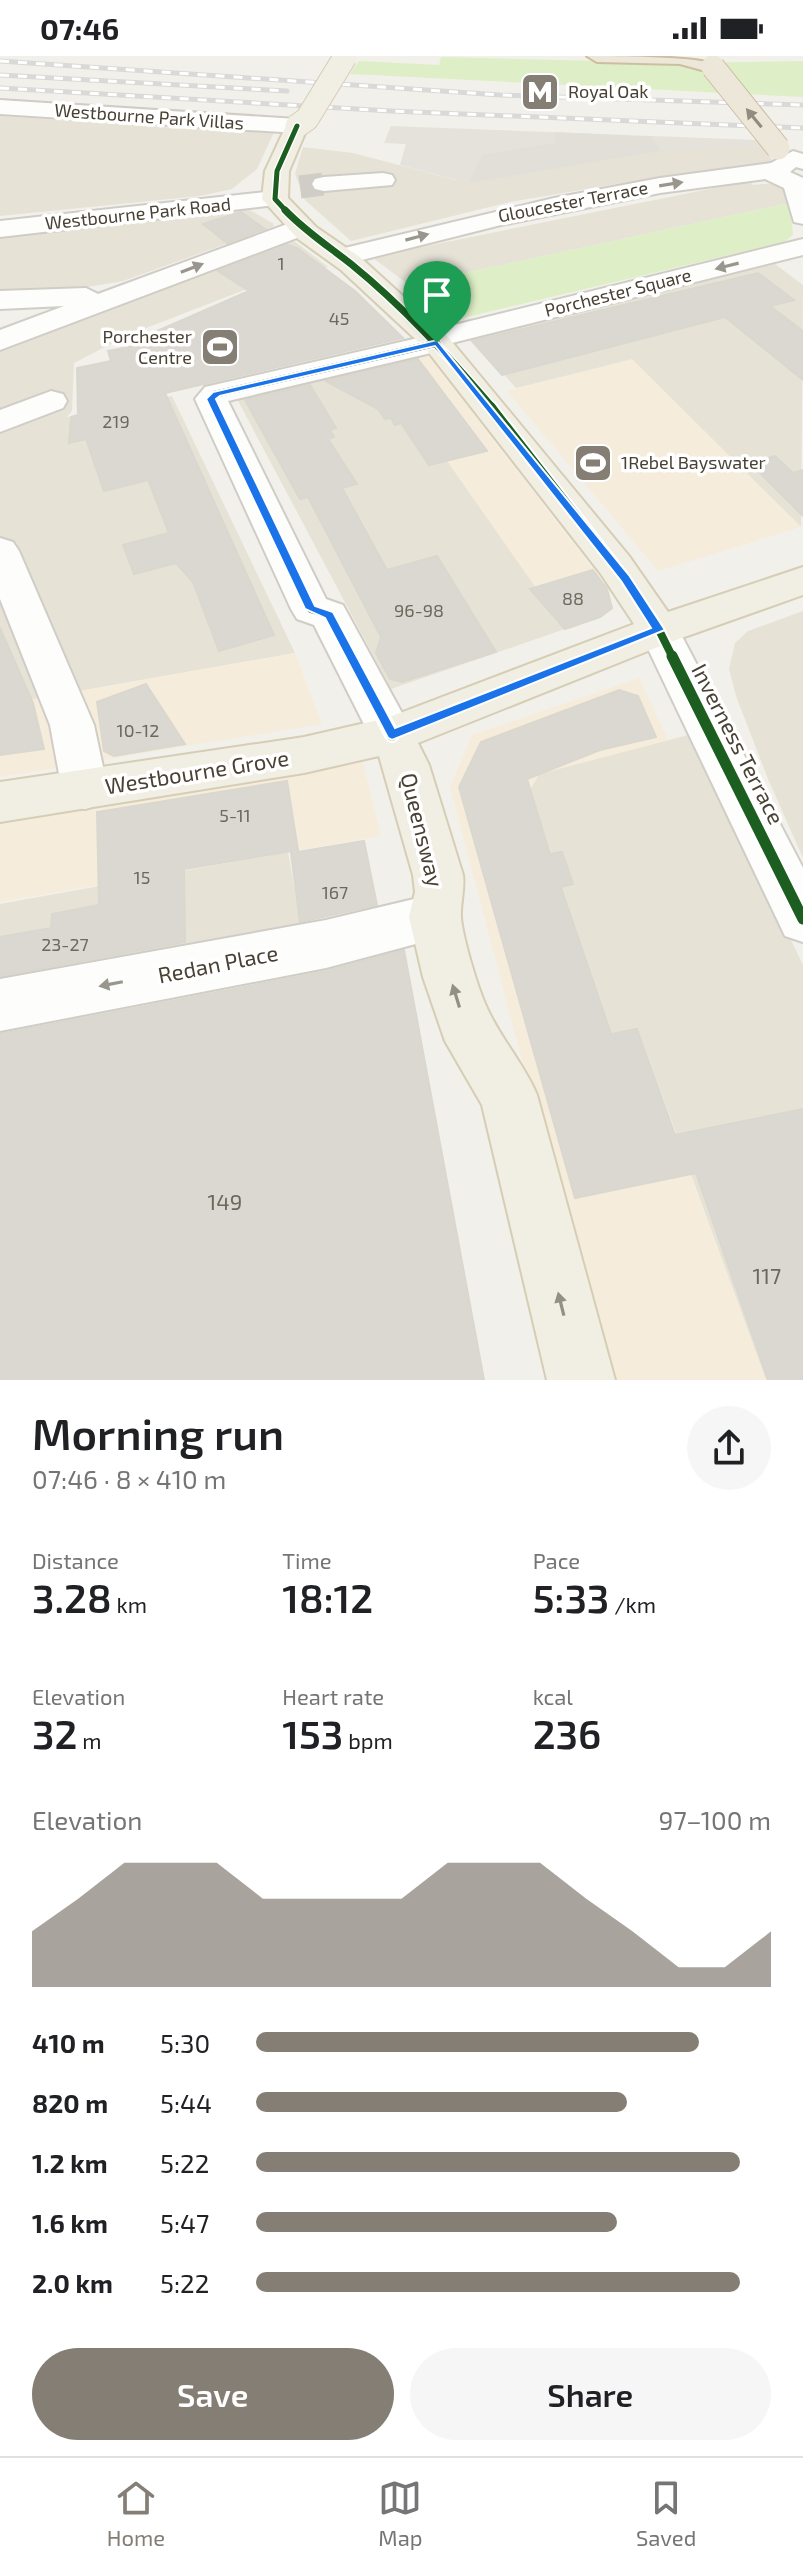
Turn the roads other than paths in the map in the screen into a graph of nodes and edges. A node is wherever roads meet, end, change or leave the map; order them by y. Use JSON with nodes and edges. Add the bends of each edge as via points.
{"nodes":[{"id":1,"x":597,"y":56,"type":"edge"},
{"id":2,"x":332,"y":57,"type":"edge"},
{"id":3,"x":345,"y":57,"type":"edge"},
{"id":4,"x":0,"y":107,"type":"edge"},
{"id":5,"x":297,"y":126,"type":"junction"},
{"id":6,"x":790,"y":167,"type":"edge"},
{"id":7,"x":383,"y":180,"type":"dead end"},
{"id":8,"x":293,"y":190,"type":"junction"},
{"id":9,"x":803,"y":216,"type":"edge"},
{"id":10,"x":301,"y":227,"type":"junction"},
{"id":11,"x":0,"y":229,"type":"edge"},
{"id":12,"x":796,"y":253,"type":"edge"},
{"id":13,"x":342,"y":257,"type":"junction"},
{"id":14,"x":119,"y":296,"type":"junction"},
{"id":15,"x":0,"y":300,"type":"edge"},
{"id":16,"x":0,"y":341,"type":"edge"},
{"id":17,"x":435,"y":341,"type":"junction"},
{"id":18,"x":51,"y":401,"type":"dead end"},
{"id":19,"x":0,"y":422,"type":"edge"},
{"id":20,"x":0,"y":551,"type":"edge"},
{"id":21,"x":803,"y":581,"type":"edge"},
{"id":22,"x":659,"y":630,"type":"junction"},
{"id":23,"x":392,"y":735,"type":"junction"},
{"id":24,"x":85,"y":790,"type":"junction"},
{"id":25,"x":0,"y":802,"type":"edge"},
{"id":26,"x":435,"y":917,"type":"junction"},
{"id":27,"x":803,"y":919,"type":"edge"},
{"id":28,"x":0,"y":1005,"type":"edge"},
{"id":29,"x":581,"y":1380,"type":"edge"}],
"edges":[{"from":6,"to":1,"type":"highway","one_way":true,"bridge":true,"via":[[713,67],[681,58]]},
{"from":2,"to":5,"type":"main road","via":[[295,118]]},
{"from":3,"to":5,"type":"main road","bridge":true,"via":[[307,119]]},
{"from":4,"to":5,"type":"street","name":"Westbourne Park Villas"},
{"from":5,"to":8,"type":"main road","via":[[282,157]]},
{"from":6,"to":9,"type":"street"},
{"from":13,"to":6,"type":"street","name":"Gloucester Terrace","one_way":true,"via":[[603,194]]},
{"from":7,"to":8,"type":"street","name":"Westbourne Park Road"},
{"from":8,"to":10,"type":"main road"},
{"from":8,"to":11,"type":"street","name":"Westbourne Park Road"},
{"from":10,"to":13,"type":"main road"},
{"from":14,"to":10,"type":"street","one_way":true},
{"from":12,"to":17,"type":"street","name":"Porchester Square","one_way":true},
{"from":13,"to":17,"type":"main road"},
{"from":14,"to":15,"type":"street"},
{"from":14,"to":16,"type":"street"},
{"from":17,"to":22,"type":"main road","via":[[625,578]]},
{"from":17,"to":23,"type":"street","name":"Queensway","via":[[211,399],[311,609],[329,615]]},
{"from":18,"to":19,"type":"street"},
{"from":20,"to":24,"type":"street","via":[[72,725]]},
{"from":21,"to":22,"type":"main road","name":"Westbourne Grove"},
{"from":22,"to":23,"type":"main road","name":"Westbourne Grove"},
{"from":22,"to":27,"type":"street","name":"Inverness Terrace"},
{"from":23,"to":24,"type":"main road","name":"Westbourne Grove","via":[[304,755]]},
{"from":23,"to":26,"type":"main road","name":"Queensway","via":[[438,875]]},
{"from":24,"to":25,"type":"main road","name":"Westbourne Grove"},
{"from":26,"to":28,"type":"street","name":"Redan Place","one_way":true,"via":[[326,944]]},
{"from":29,"to":26,"type":"main road","name":"Queensway","one_way":true,"via":[[508,1095],[464,1022]]}]}
